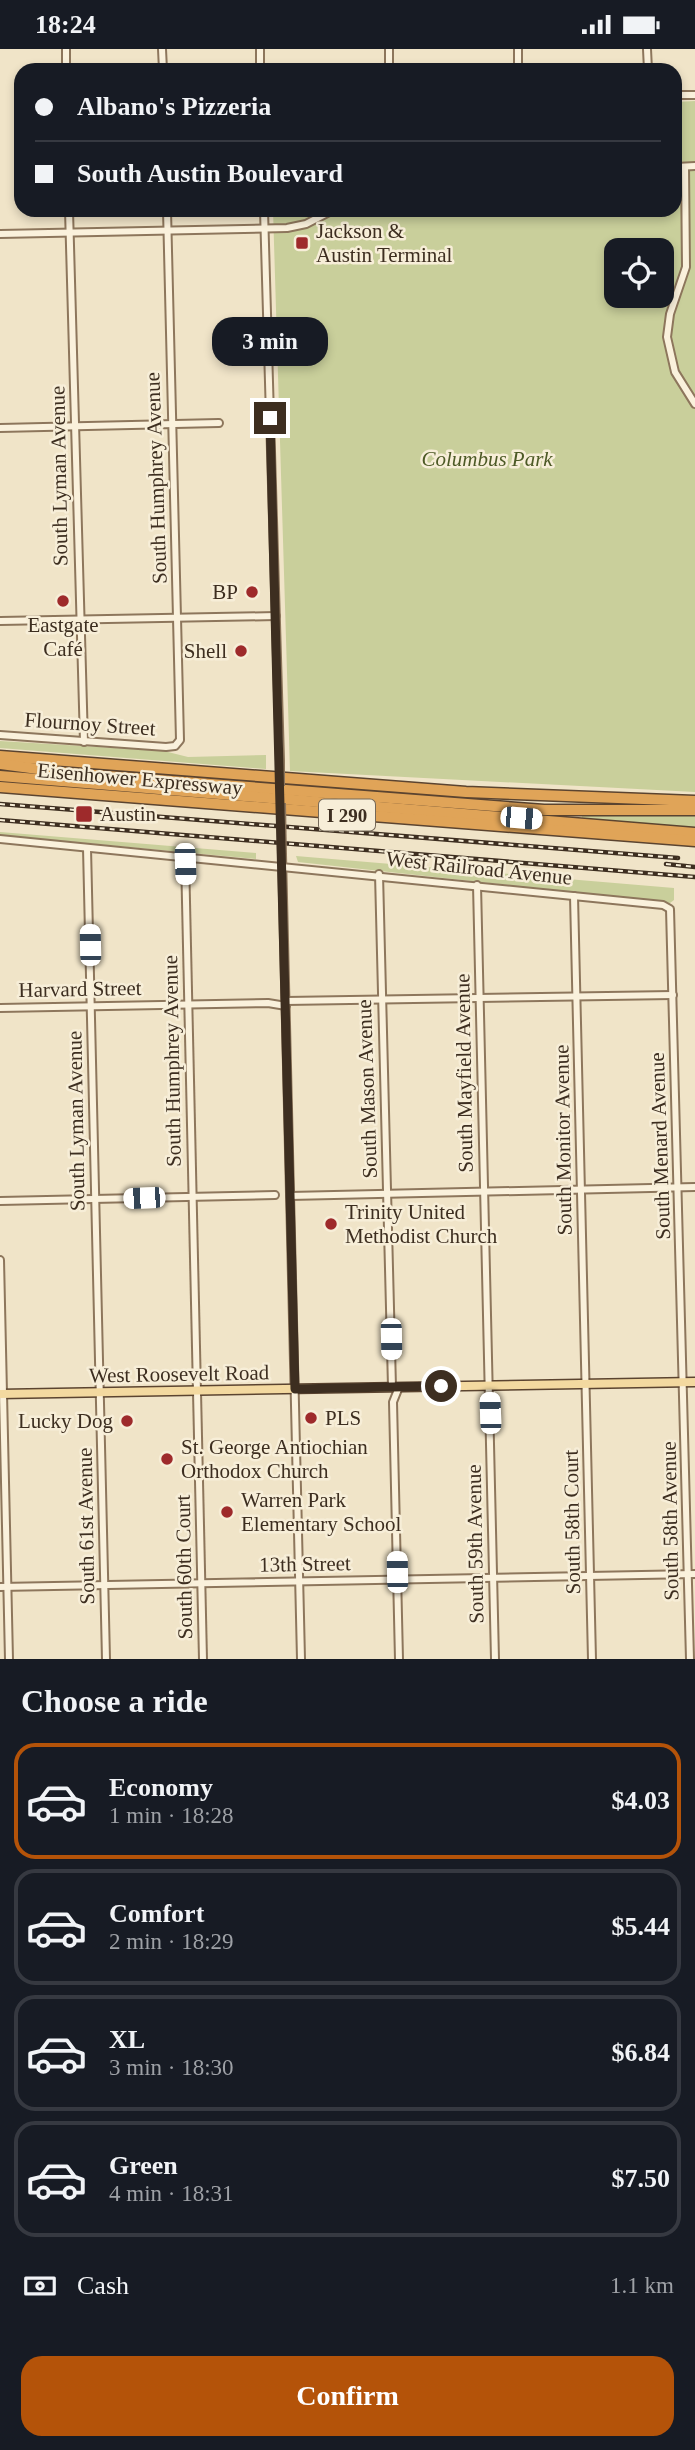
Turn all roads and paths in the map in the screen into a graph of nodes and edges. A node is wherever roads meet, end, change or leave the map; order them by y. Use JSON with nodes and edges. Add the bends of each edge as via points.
{"nodes":[{"id":1,"x":695,"y":166,"type":"edge"},
{"id":2,"x":685,"y":167,"type":"joint"},
{"id":3,"x":69,"y":217,"type":"edge"},
{"id":4,"x":167,"y":217,"type":"edge"},
{"id":5,"x":264,"y":217,"type":"edge"},
{"id":6,"x":318,"y":217,"type":"edge"},
{"id":7,"x":265,"y":229,"type":"junction"},
{"id":8,"x":167,"y":231,"type":"junction"},
{"id":9,"x":70,"y":232,"type":"junction"},
{"id":10,"x":0,"y":234,"type":"edge"},
{"id":11,"x":695,"y":404,"type":"edge"},
{"id":12,"x":219,"y":423,"type":"dead end"},
{"id":13,"x":172,"y":425,"type":"junction"},
{"id":14,"x":75,"y":426,"type":"junction"},
{"id":15,"x":0,"y":428,"type":"edge"},
{"id":16,"x":275,"y":616,"type":"junction"},
{"id":17,"x":178,"y":618,"type":"junction"},
{"id":18,"x":80,"y":619,"type":"junction"},
{"id":19,"x":0,"y":621,"type":"edge"},
{"id":20,"x":0,"y":735,"type":"edge"},
{"id":21,"x":84,"y":742,"type":"junction"},
{"id":22,"x":178,"y":744,"type":"joint"},
{"id":23,"x":0,"y":756,"type":"edge"},
{"id":24,"x":0,"y":764,"type":"edge"},
{"id":25,"x":0,"y":776,"type":"edge"},
{"id":26,"x":0,"y":787,"type":"edge"},
{"id":27,"x":281,"y":795,"type":"junction"},
{"id":28,"x":695,"y":801,"type":"edge"},
{"id":29,"x":695,"y":810,"type":"edge"},
{"id":30,"x":695,"y":833,"type":"edge"},
{"id":31,"x":0,"y":839,"type":"edge"},
{"id":32,"x":695,"y":841,"type":"edge"},
{"id":33,"x":87,"y":848,"type":"junction"},
{"id":34,"x":185,"y":857,"type":"junction"},
{"id":35,"x":283,"y":865,"type":"junction"},
{"id":36,"x":379,"y":874,"type":"junction"},
{"id":37,"x":477,"y":885,"type":"junction"},
{"id":38,"x":574,"y":896,"type":"junction"},
{"id":39,"x":670,"y":909,"type":"joint"},
{"id":40,"x":673,"y":995,"type":"junction"},
{"id":41,"x":577,"y":996,"type":"junction"},
{"id":42,"x":480,"y":998,"type":"junction"},
{"id":43,"x":382,"y":999,"type":"junction"},
{"id":44,"x":286,"y":1003,"type":"junction"},
{"id":45,"x":189,"y":1004,"type":"junction"},
{"id":46,"x":91,"y":1006,"type":"junction"},
{"id":47,"x":0,"y":1008,"type":"edge"},
{"id":48,"x":695,"y":1187,"type":"edge"},
{"id":49,"x":679,"y":1188,"type":"junction"},
{"id":50,"x":582,"y":1190,"type":"junction"},
{"id":51,"x":485,"y":1192,"type":"junction"},
{"id":52,"x":387,"y":1193,"type":"junction"},
{"id":53,"x":275,"y":1195,"type":"dead end"},
{"id":54,"x":290,"y":1196,"type":"junction"},
{"id":55,"x":193,"y":1197,"type":"junction"},
{"id":56,"x":96,"y":1199,"type":"junction"},
{"id":57,"x":0,"y":1201,"type":"edge"},
{"id":58,"x":0,"y":1260,"type":"edge"},
{"id":59,"x":685,"y":1382,"type":"junction"},
{"id":60,"x":695,"y":1382,"type":"edge"},
{"id":61,"x":586,"y":1384,"type":"junction"},
{"id":62,"x":489,"y":1385,"type":"junction"},
{"id":63,"x":396,"y":1387,"type":"junction"},
{"id":64,"x":295,"y":1389,"type":"junction"},
{"id":65,"x":198,"y":1391,"type":"junction"},
{"id":66,"x":101,"y":1393,"type":"junction"},
{"id":67,"x":2,"y":1394,"type":"edge"},
{"id":68,"x":692,"y":1574,"type":"edge"},
{"id":69,"x":590,"y":1576,"type":"junction"},
{"id":70,"x":493,"y":1578,"type":"junction"},
{"id":71,"x":397,"y":1580,"type":"junction"},
{"id":72,"x":299,"y":1582,"type":"junction"},
{"id":73,"x":202,"y":1583,"type":"junction"},
{"id":74,"x":105,"y":1585,"type":"junction"},
{"id":75,"x":4,"y":1587,"type":"edge"},
{"id":76,"x":9,"y":1659,"type":"edge"},
{"id":77,"x":106,"y":1659,"type":"edge"},
{"id":78,"x":203,"y":1659,"type":"edge"},
{"id":79,"x":301,"y":1659,"type":"edge"},
{"id":80,"x":399,"y":1659,"type":"edge"},
{"id":81,"x":495,"y":1659,"type":"edge"},
{"id":82,"x":592,"y":1659,"type":"edge"},
{"id":83,"x":690,"y":1659,"type":"edge"}],
"edges":[{"from":1,"to":2,"type":"street"},
{"from":2,"to":11,"type":"street","via":[[686,267],[667,337],[675,372]]},
{"from":3,"to":9,"type":"street","name":"South Lyman Avenue"},
{"from":4,"to":8,"type":"street","name":"South Humphrey Avenue"},
{"from":5,"to":7,"type":"street"},
{"from":6,"to":7,"type":"street","via":[[296,227]]},
{"from":7,"to":8,"type":"street"},
{"from":7,"to":16,"type":"street"},
{"from":8,"to":9,"type":"street"},
{"from":8,"to":13,"type":"street","name":"South Humphrey Avenue"},
{"from":9,"to":10,"type":"street"},
{"from":9,"to":14,"type":"street","name":"South Lyman Avenue"},
{"from":12,"to":13,"type":"street"},
{"from":13,"to":14,"type":"street"},
{"from":13,"to":17,"type":"street","name":"South Humphrey Avenue"},
{"from":14,"to":15,"type":"street"},
{"from":14,"to":18,"type":"street","name":"South Lyman Avenue"},
{"from":16,"to":17,"type":"street"},
{"from":16,"to":27,"type":"street","bridge":true},
{"from":17,"to":18,"type":"street"},
{"from":17,"to":22,"type":"street","name":"South Humphrey Avenue"},
{"from":18,"to":19,"type":"street"},
{"from":18,"to":21,"type":"street","name":"South Lyman Avenue"},
{"from":20,"to":21,"type":"street","name":"Flournoy Street"},
{"from":21,"to":22,"type":"street","name":"Flournoy Street"},
{"from":23,"to":28,"type":"highway","name":"Eisenhower Expressway","number":"I 290","via":[[466,792]]},
{"from":24,"to":27,"type":"highway"},
{"from":25,"to":27,"type":"highway"},
{"from":26,"to":32,"type":"highway","name":"Eisenhower Expressway","number":"I 290"},
{"from":27,"to":29,"type":"highway","via":[[544,810]]},
{"from":27,"to":30,"type":"highway"},
{"from":27,"to":35,"type":"street","bridge":true},
{"from":31,"to":33,"type":"street","name":"West Railroad Avenue"},
{"from":33,"to":34,"type":"street","name":"West Railroad Avenue"},
{"from":33,"to":46,"type":"street","name":"South Lyman Avenue"},
{"from":34,"to":35,"type":"street","name":"West Railroad Avenue"},
{"from":34,"to":45,"type":"street","name":"South Humphrey Avenue"},
{"from":35,"to":36,"type":"street","name":"West Railroad Avenue"},
{"from":35,"to":44,"type":"street"},
{"from":36,"to":37,"type":"street","name":"West Railroad Avenue"},
{"from":36,"to":43,"type":"street","name":"South Mason Avenue"},
{"from":37,"to":38,"type":"street","name":"West Railroad Avenue"},
{"from":37,"to":42,"type":"street","name":"South Mayfield Avenue"},
{"from":38,"to":39,"type":"street","name":"West Railroad Avenue"},
{"from":38,"to":41,"type":"street","name":"South Monitor Avenue"},
{"from":39,"to":40,"type":"street","name":"South Menard Avenue"},
{"from":40,"to":41,"type":"street","name":"Harvard Street"},
{"from":40,"to":49,"type":"street","name":"South Menard Avenue"},
{"from":41,"to":42,"type":"street","name":"Harvard Street"},
{"from":41,"to":50,"type":"street","name":"South Monitor Avenue"},
{"from":42,"to":43,"type":"street","name":"Harvard Street"},
{"from":42,"to":51,"type":"street","name":"South Mayfield Avenue"},
{"from":43,"to":44,"type":"street","name":"Harvard Street"},
{"from":43,"to":52,"type":"street","name":"South Mason Avenue"},
{"from":44,"to":45,"type":"street","name":"Harvard Street"},
{"from":44,"to":54,"type":"street"},
{"from":45,"to":46,"type":"street","name":"Harvard Street"},
{"from":45,"to":55,"type":"street","name":"South Humphrey Avenue"},
{"from":46,"to":47,"type":"street","name":"Harvard Street"},
{"from":46,"to":56,"type":"street","name":"South Lyman Avenue"},
{"from":48,"to":49,"type":"street"},
{"from":49,"to":50,"type":"street"},
{"from":49,"to":59,"type":"street","name":"South Menard Avenue"},
{"from":50,"to":51,"type":"street"},
{"from":50,"to":61,"type":"street","name":"South Monitor Avenue"},
{"from":51,"to":52,"type":"street"},
{"from":51,"to":62,"type":"street","name":"South Mayfield Avenue"},
{"from":52,"to":54,"type":"street"},
{"from":52,"to":63,"type":"street","name":"South Mason Avenue"},
{"from":53,"to":55,"type":"street"},
{"from":54,"to":64,"type":"street"},
{"from":55,"to":56,"type":"street"},
{"from":55,"to":65,"type":"street","name":"South Humphrey Avenue"},
{"from":56,"to":57,"type":"street"},
{"from":56,"to":66,"type":"street","name":"South Lyman Avenue"},
{"from":58,"to":67,"type":"street"},
{"from":59,"to":60,"type":"main road","name":"West Roosevelt Road"},
{"from":59,"to":61,"type":"main road","name":"West Roosevelt Road"},
{"from":59,"to":68,"type":"street","name":"South 58th Avenue"},
{"from":61,"to":62,"type":"main road","name":"West Roosevelt Road"},
{"from":61,"to":69,"type":"street","name":"South 58th Court"},
{"from":62,"to":63,"type":"main road","name":"West Roosevelt Road"},
{"from":62,"to":70,"type":"street","name":"South 59th Avenue"},
{"from":63,"to":64,"type":"main road","name":"West Roosevelt Road"},
{"from":63,"to":71,"type":"street","name":"South Mason Avenue"},
{"from":64,"to":65,"type":"main road","name":"West Roosevelt Road"},
{"from":64,"to":72,"type":"street"},
{"from":65,"to":66,"type":"main road","name":"West Roosevelt Road"},
{"from":65,"to":73,"type":"street","name":"South 60th Court"},
{"from":66,"to":67,"type":"main road","name":"West Roosevelt Road"},
{"from":66,"to":74,"type":"street","name":"South 61st Avenue"},
{"from":67,"to":75,"type":"street"},
{"from":68,"to":69,"type":"street","name":"13th Street"},
{"from":68,"to":83,"type":"street","name":"South 58th Avenue"},
{"from":69,"to":70,"type":"street","name":"13th Street"},
{"from":69,"to":82,"type":"street","name":"South 58th Court"},
{"from":70,"to":71,"type":"street","name":"13th Street"},
{"from":70,"to":81,"type":"street","name":"South 59th Avenue"},
{"from":71,"to":72,"type":"street","name":"13th Street"},
{"from":71,"to":80,"type":"street","name":"South Mason Avenue"},
{"from":72,"to":73,"type":"street","name":"13th Street"},
{"from":72,"to":79,"type":"street"},
{"from":73,"to":74,"type":"street","name":"13th Street"},
{"from":73,"to":78,"type":"street","name":"South 60th Court"},
{"from":74,"to":75,"type":"street","name":"13th Street"},
{"from":74,"to":77,"type":"street","name":"South 61st Avenue"},
{"from":75,"to":76,"type":"street"}]}
